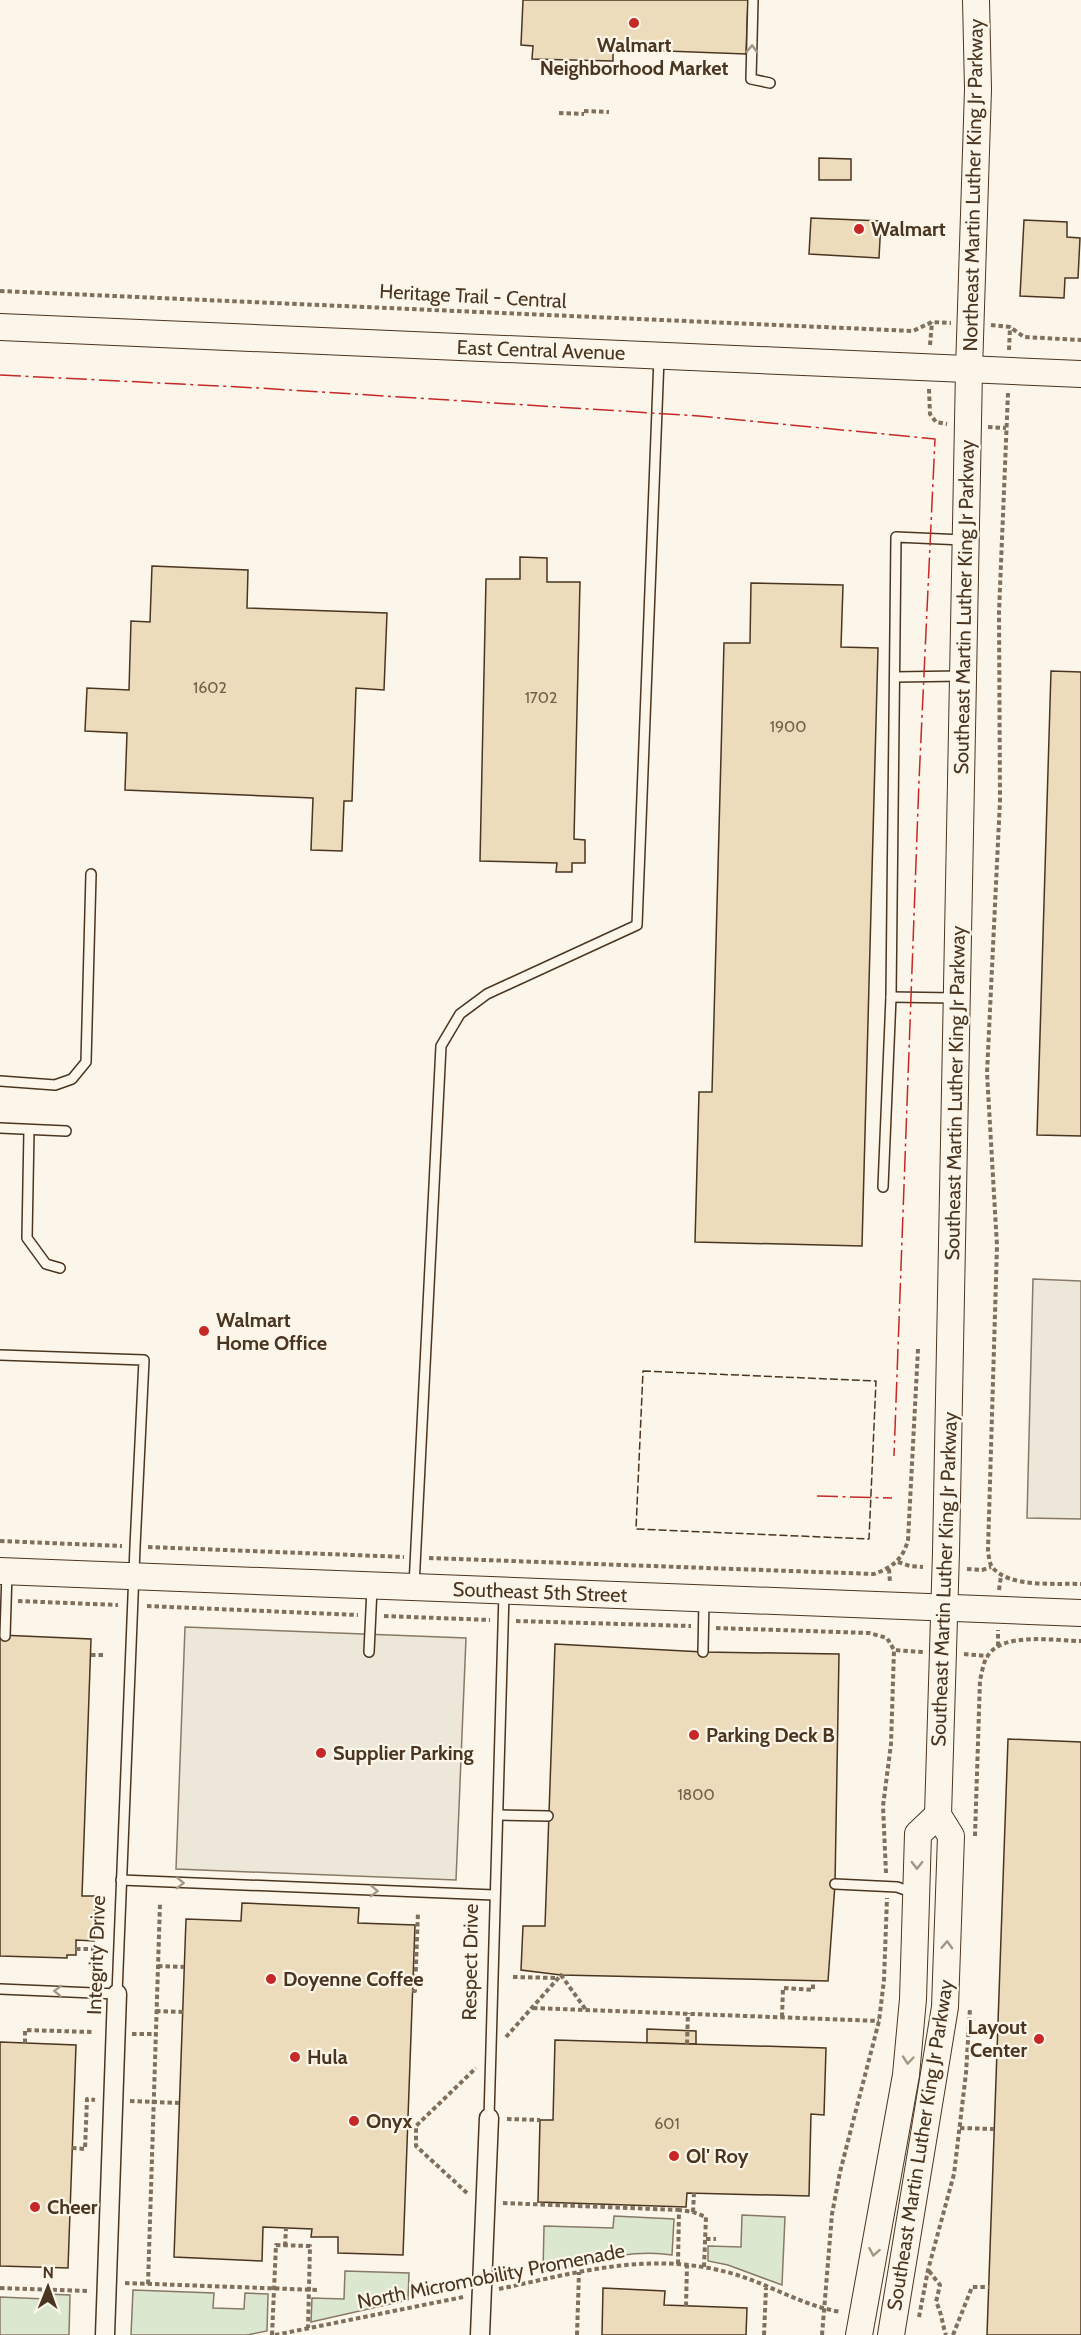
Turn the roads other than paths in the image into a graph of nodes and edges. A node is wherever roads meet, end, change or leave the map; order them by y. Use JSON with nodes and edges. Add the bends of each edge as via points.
{"nodes":[{"id":1,"x":753,"y":0,"type":"edge"},
{"id":2,"x":976,"y":0,"type":"edge"},
{"id":3,"x":770,"y":83,"type":"dead end"},
{"id":4,"x":0,"y":327,"type":"edge"},
{"id":5,"x":659,"y":355,"type":"junction"},
{"id":6,"x":969,"y":370,"type":"junction"},
{"id":7,"x":1081,"y":374,"type":"edge"},
{"id":8,"x":965,"y":540,"type":"junction"},
{"id":9,"x":963,"y":676,"type":"junction"},
{"id":10,"x":894,"y":677,"type":"junction"},
{"id":11,"x":92,"y":874,"type":"dead end"},
{"id":12,"x":891,"y":997,"type":"junction"},
{"id":13,"x":957,"y":998,"type":"junction"},
{"id":14,"x":0,"y":1081,"type":"edge"},
{"id":15,"x":0,"y":1128,"type":"edge"},
{"id":16,"x":29,"y":1130,"type":"junction"},
{"id":17,"x":66,"y":1131,"type":"dead end"},
{"id":18,"x":883,"y":1187,"type":"dead end"},
{"id":19,"x":60,"y":1268,"type":"dead end"},
{"id":20,"x":0,"y":1355,"type":"edge"},
{"id":21,"x":4,"y":1571,"type":"edge"},
{"id":22,"x":134,"y":1576,"type":"junction"},
{"id":23,"x":372,"y":1586,"type":"junction"},
{"id":24,"x":414,"y":1587,"type":"junction"},
{"id":25,"x":504,"y":1591,"type":"junction"},
{"id":26,"x":704,"y":1599,"type":"junction"},
{"id":27,"x":945,"y":1608,"type":"junction"},
{"id":28,"x":1081,"y":1613,"type":"edge"},
{"id":29,"x":5,"y":1636,"type":"dead end"},
{"id":30,"x":369,"y":1652,"type":"dead end"},
{"id":31,"x":703,"y":1652,"type":"dead end"},
{"id":32,"x":498,"y":1815,"type":"junction"},
{"id":33,"x":938,"y":1815,"type":"junction"},
{"id":34,"x":548,"y":1816,"type":"dead end"},
{"id":35,"x":121,"y":1881,"type":"junction"},
{"id":36,"x":835,"y":1884,"type":"dead end"},
{"id":37,"x":916,"y":1894,"type":"junction"},
{"id":38,"x":494,"y":1895,"type":"junction"},
{"id":39,"x":0,"y":1989,"type":"edge"},
{"id":40,"x":117,"y":1994,"type":"junction"},
{"id":41,"x":489,"y":2118,"type":"joint"},
{"id":42,"x":855,"y":2324,"type":"edge"},
{"id":43,"x":105,"y":2335,"type":"edge"},
{"id":44,"x":480,"y":2335,"type":"edge"},
{"id":45,"x":891,"y":2335,"type":"edge"}],
"edges":[{"from":3,"to":1,"type":"lane","one_way":true,"via":[[751,79]]},
{"from":2,"to":6,"type":"street","name":"Northeast Martin Luther King Jr Parkway","via":[[978,89]]},
{"from":4,"to":5,"type":"street","name":"East Central Avenue"},
{"from":5,"to":6,"type":"street","name":"East Central Avenue"},
{"from":5,"to":24,"type":"lane","via":[[637,925],[487,994],[460,1014],[441,1046]]},
{"from":6,"to":7,"type":"street","name":"East Central Avenue"},
{"from":6,"to":8,"type":"street","name":"Southeast Martin Luther King Jr Parkway"},
{"from":8,"to":9,"type":"street","name":"Southeast Martin Luther King Jr Parkway"},
{"from":8,"to":10,"type":"lane","via":[[896,537]]},
{"from":9,"to":10,"type":"lane"},
{"from":9,"to":13,"type":"street","name":"Southeast Martin Luther King Jr Parkway"},
{"from":10,"to":12,"type":"lane"},
{"from":11,"to":14,"type":"lane","via":[[86,1062],[72,1079],[54,1084]]},
{"from":12,"to":13,"type":"lane"},
{"from":12,"to":18,"type":"lane"},
{"from":13,"to":27,"type":"street","name":"Southeast Martin Luther King Jr Parkway"},
{"from":15,"to":16,"type":"lane"},
{"from":16,"to":17,"type":"lane"},
{"from":16,"to":19,"type":"lane","via":[[27,1238],[46,1264]]},
{"from":20,"to":22,"type":"lane","name":"Integrity Drive","via":[[144,1360]]},
{"from":21,"to":22,"type":"street","name":"Southeast 5th Street"},
{"from":21,"to":29,"type":"lane"},
{"from":22,"to":23,"type":"street","name":"Southeast 5th Street"},
{"from":22,"to":35,"type":"lane","name":"Integrity Drive"},
{"from":23,"to":24,"type":"street","name":"Southeast 5th Street"},
{"from":23,"to":30,"type":"lane"},
{"from":24,"to":25,"type":"street","name":"Southeast 5th Street"},
{"from":25,"to":26,"type":"street","name":"Southeast 5th Street"},
{"from":25,"to":32,"type":"lane","name":"Respect Drive"},
{"from":26,"to":27,"type":"street","name":"Southeast 5th Street"},
{"from":26,"to":31,"type":"lane"},
{"from":27,"to":28,"type":"street","name":"Southeast 5th Street"},
{"from":27,"to":33,"type":"street","name":"Southeast Martin Luther King Jr Parkway"},
{"from":32,"to":34,"type":"lane"},
{"from":32,"to":38,"type":"lane","name":"Respect Drive"},
{"from":33,"to":37,"type":"street","name":"Southeast Martin Luther King Jr Parkway","one_way":true,"via":[[918,1834]]},
{"from":45,"to":33,"type":"street","name":"Southeast Martin Luther King Jr Parkway","one_way":true,"via":[[945,2007],[951,1836]]},
{"from":35,"to":38,"type":"lane","one_way":true},
{"from":35,"to":40,"type":"lane","name":"Integrity Drive"},
{"from":36,"to":37,"type":"lane","via":[[897,1887]]},
{"from":37,"to":42,"type":"street","name":"Southeast Martin Luther King Jr Parkway","one_way":true,"via":[[906,2075]]},
{"from":38,"to":41,"type":"lane","name":"Respect Drive"},
{"from":40,"to":39,"type":"lane","one_way":true},
{"from":40,"to":43,"type":"street","name":"Integrity Drive"},
{"from":41,"to":44,"type":"street","name":"Respect Drive","via":[[491,2206]]}]}
